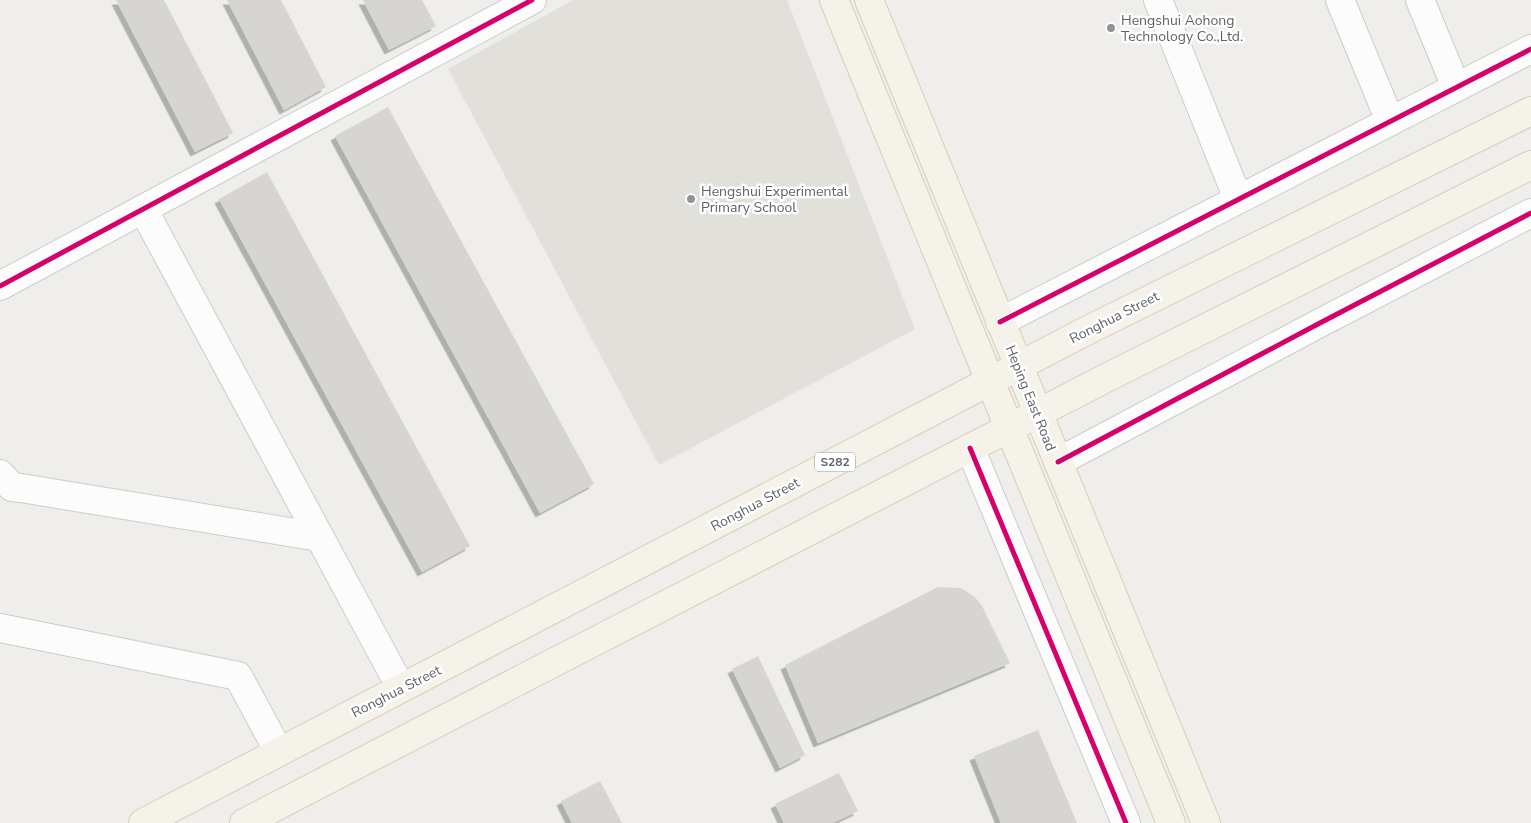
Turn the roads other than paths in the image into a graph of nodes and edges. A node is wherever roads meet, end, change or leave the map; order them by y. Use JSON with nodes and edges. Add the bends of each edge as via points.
{"nodes":[{"id":1,"x":532,"y":0,"type":"edge"},
{"id":2,"x":834,"y":0,"type":"edge"},
{"id":3,"x":869,"y":0,"type":"edge"},
{"id":4,"x":1158,"y":0,"type":"edge"},
{"id":5,"x":1340,"y":0,"type":"edge"},
{"id":6,"x":1420,"y":0,"type":"edge"},
{"id":7,"x":1531,"y":48,"type":"edge"},
{"id":8,"x":1456,"y":87,"type":"junction"},
{"id":9,"x":1531,"y":111,"type":"edge"},
{"id":10,"x":1390,"y":121,"type":"junction"},
{"id":11,"x":1531,"y":166,"type":"edge"},
{"id":12,"x":1238,"y":199,"type":"junction"},
{"id":13,"x":143,"y":209,"type":"junction"},
{"id":14,"x":1531,"y":213,"type":"edge"},
{"id":15,"x":0,"y":286,"type":"edge"},
{"id":16,"x":1000,"y":322,"type":"junction"},
{"id":17,"x":1018,"y":366,"type":"junction"},
{"id":18,"x":990,"y":381,"type":"junction"},
{"id":19,"x":1038,"y":413,"type":"junction"},
{"id":20,"x":1009,"y":428,"type":"junction"},
{"id":21,"x":970,"y":448,"type":"junction"},
{"id":22,"x":1058,"y":462,"type":"junction"},
{"id":23,"x":0,"y":474,"type":"edge"},
{"id":24,"x":319,"y":537,"type":"junction"},
{"id":25,"x":0,"y":628,"type":"edge"},
{"id":26,"x":401,"y":688,"type":"junction"},
{"id":27,"x":279,"y":752,"type":"junction"},
{"id":28,"x":143,"y":823,"type":"edge"},
{"id":29,"x":244,"y":823,"type":"edge"},
{"id":30,"x":1126,"y":823,"type":"edge"},
{"id":31,"x":1171,"y":823,"type":"edge"},
{"id":32,"x":1206,"y":823,"type":"edge"}],
"edges":[{"from":1,"to":13,"type":"street"},
{"from":2,"to":18,"type":"main road"},
{"from":3,"to":16,"type":"main road","name":"Heping East Road"},
{"from":4,"to":12,"type":"street"},
{"from":5,"to":10,"type":"street"},
{"from":6,"to":8,"type":"street"},
{"from":7,"to":8,"type":"street"},
{"from":8,"to":10,"type":"street"},
{"from":9,"to":17,"type":"main road","name":"Ronghua Street","number":"S282"},
{"from":10,"to":12,"type":"street"},
{"from":11,"to":19,"type":"main road"},
{"from":12,"to":16,"type":"street"},
{"from":13,"to":15,"type":"street"},
{"from":13,"to":24,"type":"street"},
{"from":14,"to":22,"type":"street"},
{"from":16,"to":17,"type":"main road","name":"Heping East Road"},
{"from":17,"to":18,"type":"main road","name":"Ronghua Street","number":"S282"},
{"from":17,"to":19,"type":"main road","name":"Heping East Road"},
{"from":18,"to":20,"type":"main road"},
{"from":18,"to":26,"type":"main road","name":"Ronghua Street","number":"S282"},
{"from":19,"to":20,"type":"main road"},
{"from":19,"to":22,"type":"main road","name":"Heping East Road"},
{"from":20,"to":21,"type":"main road"},
{"from":20,"to":31,"type":"main road"},
{"from":21,"to":29,"type":"main road"},
{"from":21,"to":30,"type":"street"},
{"from":22,"to":32,"type":"main road","name":"Heping East Road"},
{"from":23,"to":24,"type":"street","via":[[12,487]]},
{"from":24,"to":26,"type":"street"},
{"from":25,"to":27,"type":"street","via":[[238,676]]},
{"from":26,"to":27,"type":"main road","name":"Ronghua Street","number":"S282"},
{"from":27,"to":28,"type":"main road","name":"Ronghua Street","number":"S282"}]}
